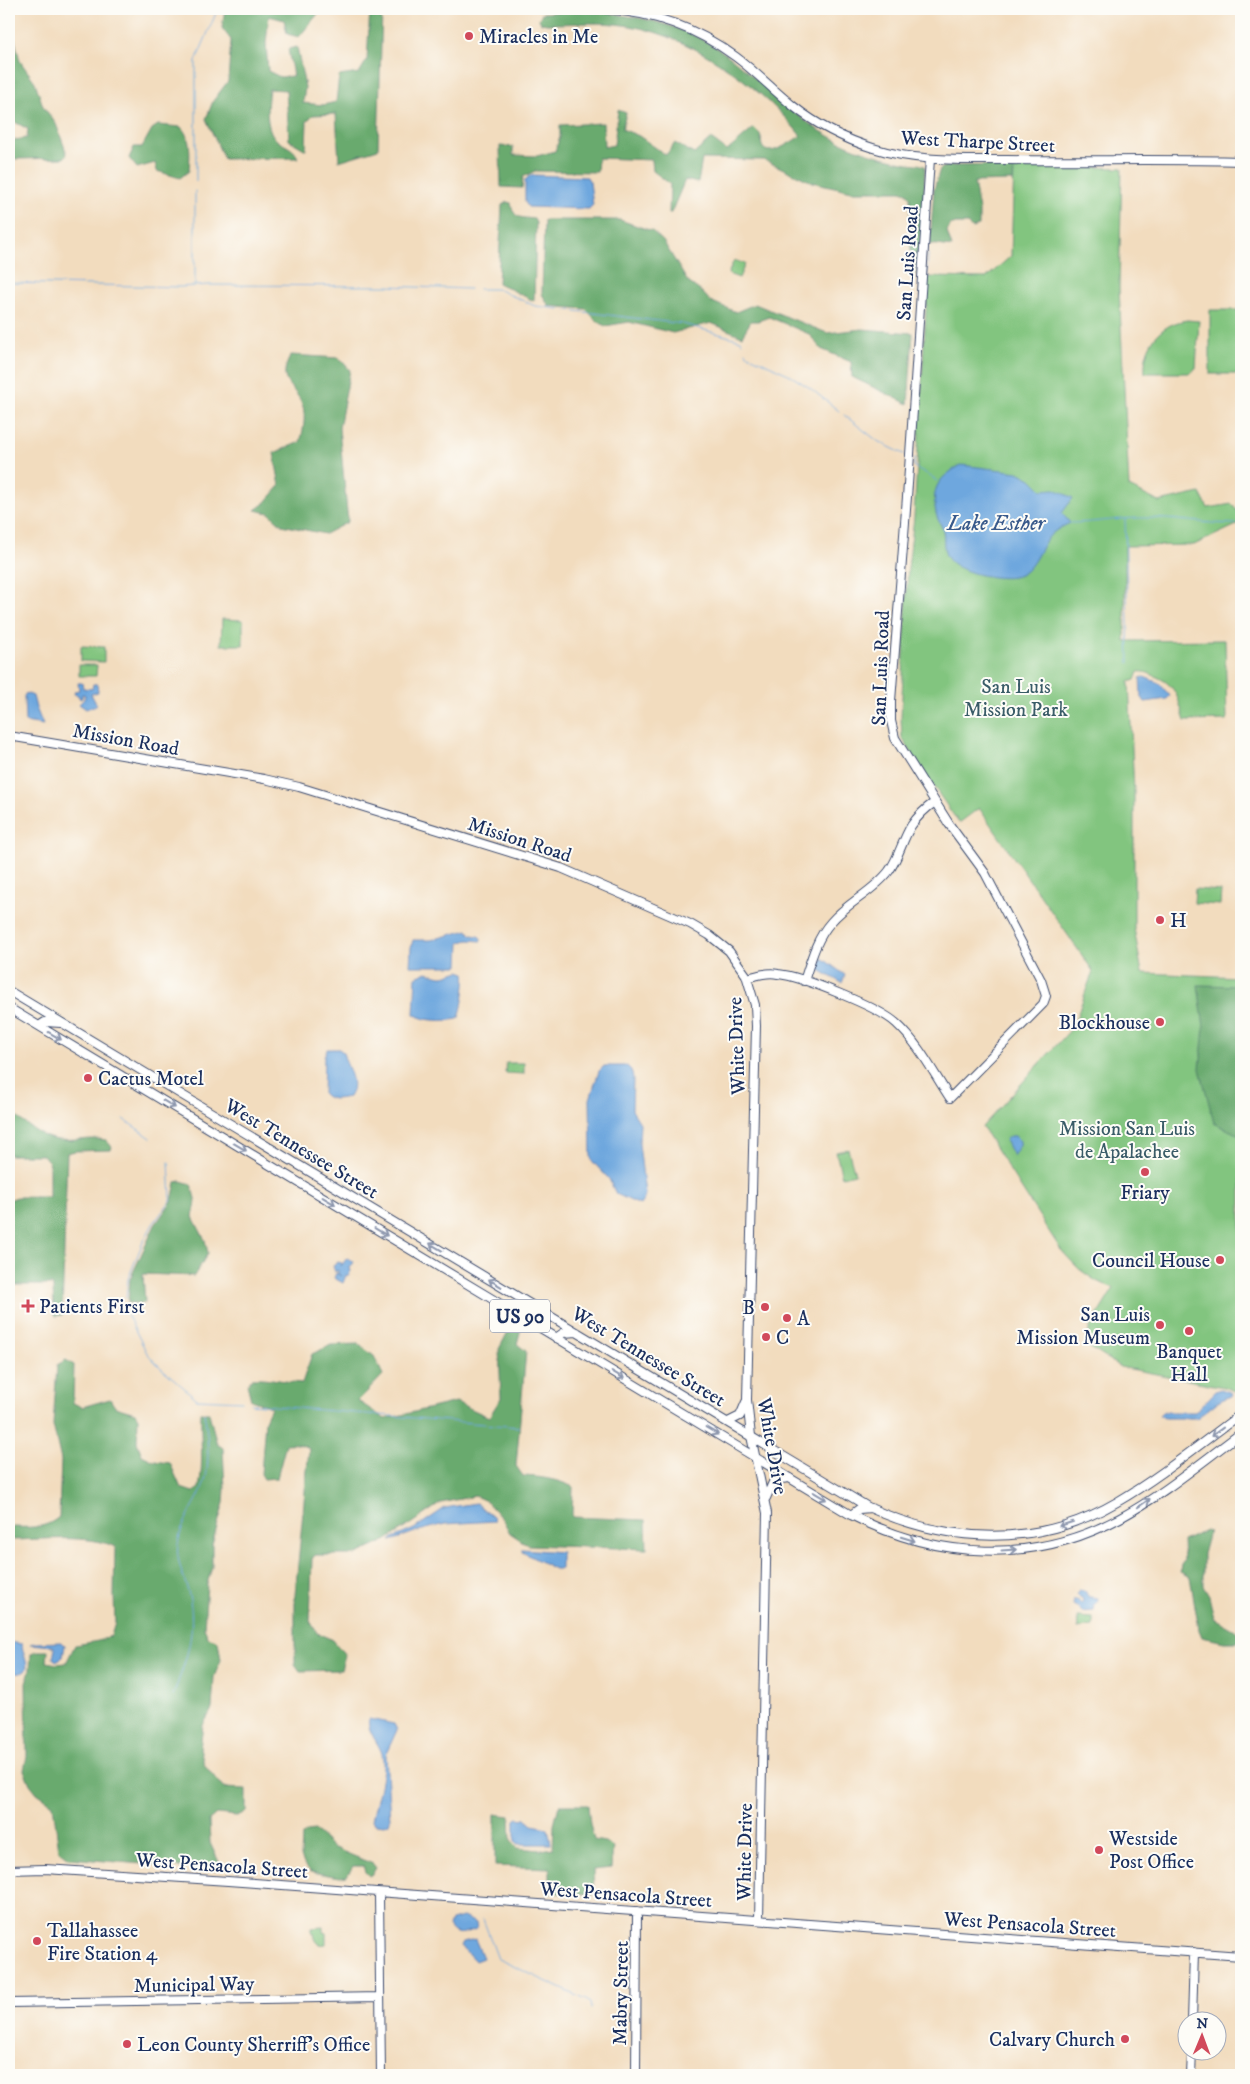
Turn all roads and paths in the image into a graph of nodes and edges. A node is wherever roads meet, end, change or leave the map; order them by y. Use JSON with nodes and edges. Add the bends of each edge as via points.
{"nodes":[{"id":1,"x":603,"y":9,"type":"edge"},
{"id":2,"x":930,"y":159,"type":"junction"},
{"id":3,"x":1241,"y":161,"type":"edge"},
{"id":4,"x":9,"y":736,"type":"edge"},
{"id":5,"x":935,"y":802,"type":"junction"},
{"id":6,"x":748,"y":978,"type":"junction"},
{"id":7,"x":804,"y":981,"type":"junction"},
{"id":8,"x":9,"y":990,"type":"edge"},
{"id":9,"x":9,"y":1008,"type":"edge"},
{"id":10,"x":63,"y":1023,"type":"junction"},
{"id":11,"x":39,"y":1026,"type":"junction"},
{"id":12,"x":198,"y":1104,"type":"junction"},
{"id":13,"x":192,"y":1118,"type":"junction"},
{"id":14,"x":359,"y":1201,"type":"junction"},
{"id":15,"x":351,"y":1214,"type":"junction"},
{"id":16,"x":469,"y":1266,"type":"junction"},
{"id":17,"x":459,"y":1279,"type":"junction"},
{"id":18,"x":577,"y":1332,"type":"junction"},
{"id":19,"x":556,"y":1338,"type":"junction"},
{"id":20,"x":747,"y":1400,"type":"junction"},
{"id":21,"x":1241,"y":1414,"type":"edge"},
{"id":22,"x":728,"y":1422,"type":"junction"},
{"id":23,"x":1241,"y":1433,"type":"edge"},
{"id":24,"x":751,"y":1436,"type":"junction"},
{"id":25,"x":756,"y":1457,"type":"junction"},
{"id":26,"x":789,"y":1478,"type":"junction"},
{"id":27,"x":1153,"y":1478,"type":"junction"},
{"id":28,"x":1161,"y":1491,"type":"junction"},
{"id":29,"x":766,"y":1500,"type":"junction"},
{"id":30,"x":1114,"y":1504,"type":"junction"},
{"id":31,"x":871,"y":1508,"type":"junction"},
{"id":32,"x":851,"y":1515,"type":"junction"},
{"id":33,"x":1106,"y":1525,"type":"junction"},
{"id":34,"x":9,"y":1870,"type":"edge"},
{"id":35,"x":379,"y":1893,"type":"junction"},
{"id":36,"x":637,"y":1911,"type":"junction"},
{"id":37,"x":759,"y":1920,"type":"junction"},
{"id":38,"x":1194,"y":1952,"type":"junction"},
{"id":39,"x":1241,"y":1956,"type":"edge"},
{"id":40,"x":380,"y":1997,"type":"junction"},
{"id":41,"x":9,"y":2003,"type":"edge"},
{"id":42,"x":1192,"y":2012,"type":"edge"},
{"id":43,"x":1192,"y":2062,"type":"edge"},
{"id":44,"x":381,"y":2075,"type":"edge"},
{"id":45,"x":636,"y":2075,"type":"edge"},
{"id":46,"x":1191,"y":2075,"type":"edge"}],
"edges":[{"from":1,"to":2,"type":"main road","name":"West Tharpe Street","via":[[656,17],[691,30],[736,57],[794,107],[835,133],[873,148]]},
{"from":2,"to":3,"type":"main road","name":"West Tharpe Street"},
{"from":2,"to":5,"type":"main road","name":"San Luis Road","via":[[891,721],[895,738]]},
{"from":4,"to":6,"type":"main road","name":"Mission Road","via":[[299,787],[556,866],[656,908],[709,935],[732,955]]},
{"from":5,"to":7,"type":"main road","via":[[912,824],[894,864],[882,880],[831,922],[820,937]]},
{"from":5,"to":7,"type":"main road","name":"San Luis Road","via":[[985,873],[1046,992],[1043,1004],[950,1098],[908,1035],[891,1018]]},
{"from":6,"to":7,"type":"main road","via":[[776,973]]},
{"from":6,"to":20,"type":"main road","name":"White Drive","via":[[756,1026]]},
{"from":8,"to":10,"type":"main road","name":"West Tennessee Street","number":"US 90"},
{"from":9,"to":11,"type":"main road","name":"West Tennessee Street","number":"US 90"},
{"from":10,"to":11,"type":"main road","via":[[45,1022]]},
{"from":10,"to":12,"type":"main road","name":"West Tennessee Street","number":"US 90"},
{"from":11,"to":13,"type":"main road","name":"West Tennessee Street","number":"US 90","one_way":true},
{"from":12,"to":13,"type":"main road"},
{"from":12,"to":14,"type":"main road","name":"West Tennessee Street","number":"US 90"},
{"from":13,"to":15,"type":"main road","name":"West Tennessee Street","number":"US 90","one_way":true},
{"from":14,"to":15,"type":"main road"},
{"from":16,"to":14,"type":"main road","name":"West Tennessee Street","number":"US 90","one_way":true},
{"from":15,"to":17,"type":"main road","name":"West Tennessee Street","number":"US 90","one_way":true},
{"from":16,"to":17,"type":"main road"},
{"from":18,"to":16,"type":"main road","name":"West Tennessee Street","number":"US 90","one_way":true},
{"from":17,"to":19,"type":"main road","name":"West Tennessee Street","number":"US 90"},
{"from":18,"to":19,"type":"main road","via":[[563,1332]]},
{"from":18,"to":22,"type":"main road","name":"West Tennessee Street","number":"US 90"},
{"from":19,"to":25,"type":"main road","name":"West Tennessee Street","number":"US 90","one_way":true},
{"from":20,"to":22,"type":"main road","via":[[740,1416]]},
{"from":20,"to":24,"type":"main road","name":"White Drive"},
{"from":21,"to":27,"type":"main road","name":"West Tennessee Street","number":"US 90","one_way":true},
{"from":22,"to":24,"type":"main road","name":"West Tennessee Street","number":"US 90"},
{"from":23,"to":28,"type":"main road","name":"West Tennessee Street","number":"US 90"},
{"from":24,"to":25,"type":"main road","name":"White Drive"},
{"from":24,"to":31,"type":"main road","name":"West Tennessee Street","number":"US 90"},
{"from":25,"to":26,"type":"main road","name":"West Tennessee Street","number":"US 90"},
{"from":25,"to":29,"type":"main road","name":"White Drive"},
{"from":26,"to":29,"type":"main road","via":[[774,1480]]},
{"from":26,"to":32,"type":"main road","name":"West Tennessee Street","number":"US 90","one_way":true},
{"from":27,"to":28,"type":"main road"},
{"from":27,"to":30,"type":"main road","name":"West Tennessee Street","number":"US 90"},
{"from":33,"to":28,"type":"main road","name":"West Tennessee Street","number":"US 90","one_way":true},
{"from":29,"to":37,"type":"main road","name":"White Drive"},
{"from":30,"to":31,"type":"main road","name":"West Tennessee Street","number":"US 90","one_way":true,"via":[[1067,1524],[1016,1535],[986,1536],[934,1530]]},
{"from":30,"to":33,"type":"main road","via":[[1106,1517]]},
{"from":31,"to":32,"type":"main road","via":[[858,1509]]},
{"from":32,"to":33,"type":"main road","name":"West Tennessee Street","number":"US 90","one_way":true,"via":[[913,1541],[978,1551],[1020,1550],[1048,1545]]},
{"from":34,"to":35,"type":"main road","name":"West Pensacola Street","via":[[45,1869]]},
{"from":35,"to":36,"type":"main road","name":"West Pensacola Street"},
{"from":35,"to":40,"type":"main road"},
{"from":36,"to":37,"type":"main road","name":"West Pensacola Street"},
{"from":36,"to":45,"type":"main road","name":"Mabry Street"},
{"from":37,"to":38,"type":"main road","name":"West Pensacola Street"},
{"from":38,"to":39,"type":"main road","name":"West Pensacola Street"},
{"from":38,"to":42,"type":"main road"},
{"from":40,"to":41,"type":"main road","name":"Municipal Way"},
{"from":40,"to":44,"type":"main road"},
{"from":43,"to":46,"type":"main road"}]}
